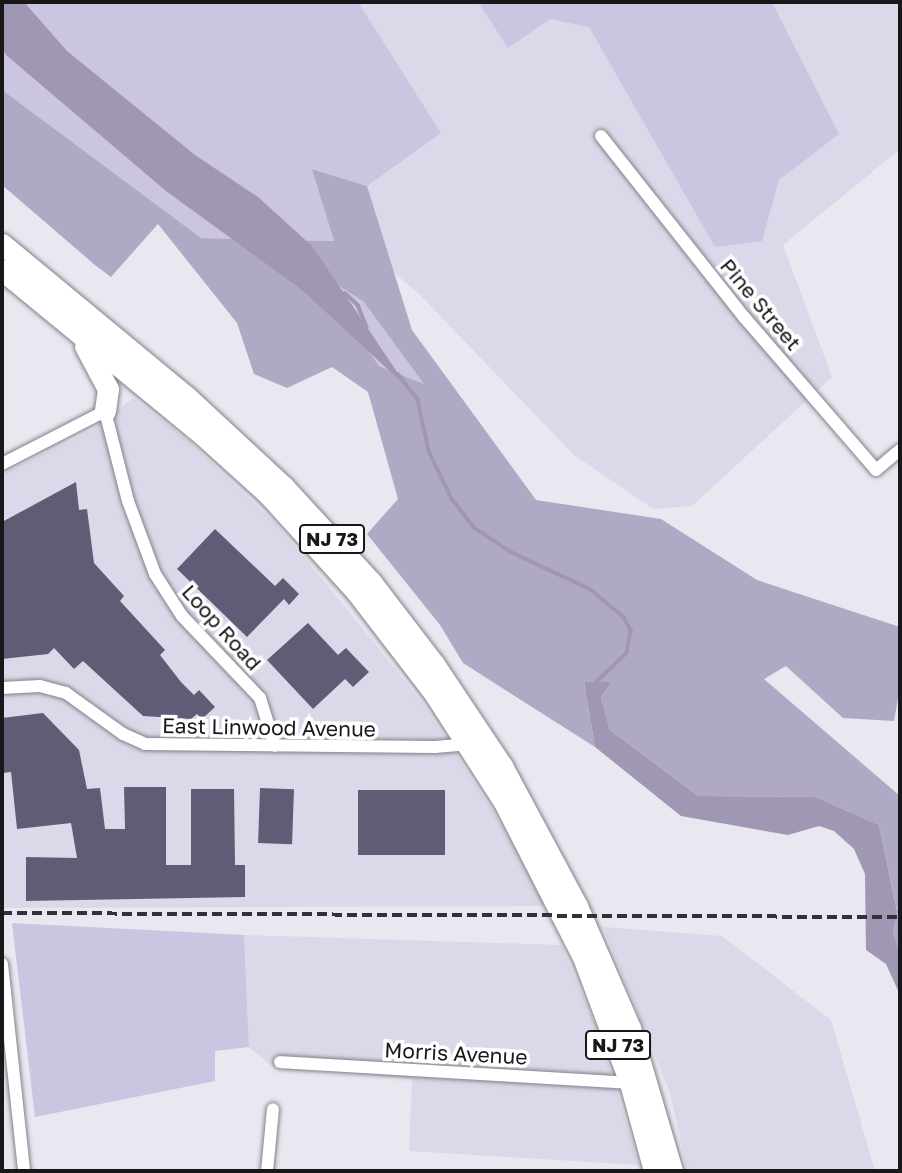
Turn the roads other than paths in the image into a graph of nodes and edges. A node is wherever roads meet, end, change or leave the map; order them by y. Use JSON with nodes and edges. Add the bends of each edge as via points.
{"nodes":[{"id":1,"x":601,"y":135,"type":"dead end"},
{"id":2,"x":2,"y":244,"type":"edge"},
{"id":3,"x":2,"y":270,"type":"edge"},
{"id":4,"x":60,"y":318,"type":"junction"},
{"id":5,"x":105,"y":411,"type":"junction"},
{"id":6,"x":900,"y":450,"type":"edge"},
{"id":7,"x":2,"y":464,"type":"edge"},
{"id":8,"x":2,"y":688,"type":"edge"},
{"id":9,"x":467,"y":744,"type":"junction"},
{"id":10,"x":275,"y":746,"type":"junction"},
{"id":11,"x":2,"y":964,"type":"edge"},
{"id":12,"x":280,"y":1062,"type":"dead end"},
{"id":13,"x":630,"y":1083,"type":"junction"},
{"id":14,"x":272,"y":1109,"type":"dead end"},
{"id":15,"x":24,"y":1171,"type":"edge"},
{"id":16,"x":267,"y":1171,"type":"edge"},
{"id":17,"x":654,"y":1171,"type":"edge"},
{"id":18,"x":672,"y":1171,"type":"edge"}],
"edges":[{"from":1,"to":6,"type":"street","name":"Pine Street","via":[[744,317],[876,470]]},
{"from":2,"to":18,"type":"highway","number":"NJ 73","via":[[254,458],[341,548],[434,663],[502,766],[578,906],[630,1028]]},
{"from":3,"to":4,"type":"highway","number":"NJ 73"},
{"from":4,"to":5,"type":"highway","via":[[102,373],[108,389]]},
{"from":4,"to":9,"type":"highway","number":"NJ 73","via":[[204,436],[290,518],[382,624]]},
{"from":5,"to":7,"type":"street"},
{"from":5,"to":10,"type":"street","name":"Loop Road","via":[[128,501],[155,574],[182,616],[260,698]]},
{"from":8,"to":10,"type":"street","name":"East Linwood Avenue","via":[[40,687],[66,693],[138,742]]},
{"from":9,"to":10,"type":"street","name":"East Linwood Avenue"},
{"from":9,"to":13,"type":"highway","number":"NJ 73","via":[[566,921],[600,996]]},
{"from":11,"to":15,"type":"street"},
{"from":12,"to":13,"type":"street","name":"Morris Avenue"},
{"from":13,"to":17,"type":"highway","number":"NJ 73"},
{"from":14,"to":16,"type":"street"}]}
